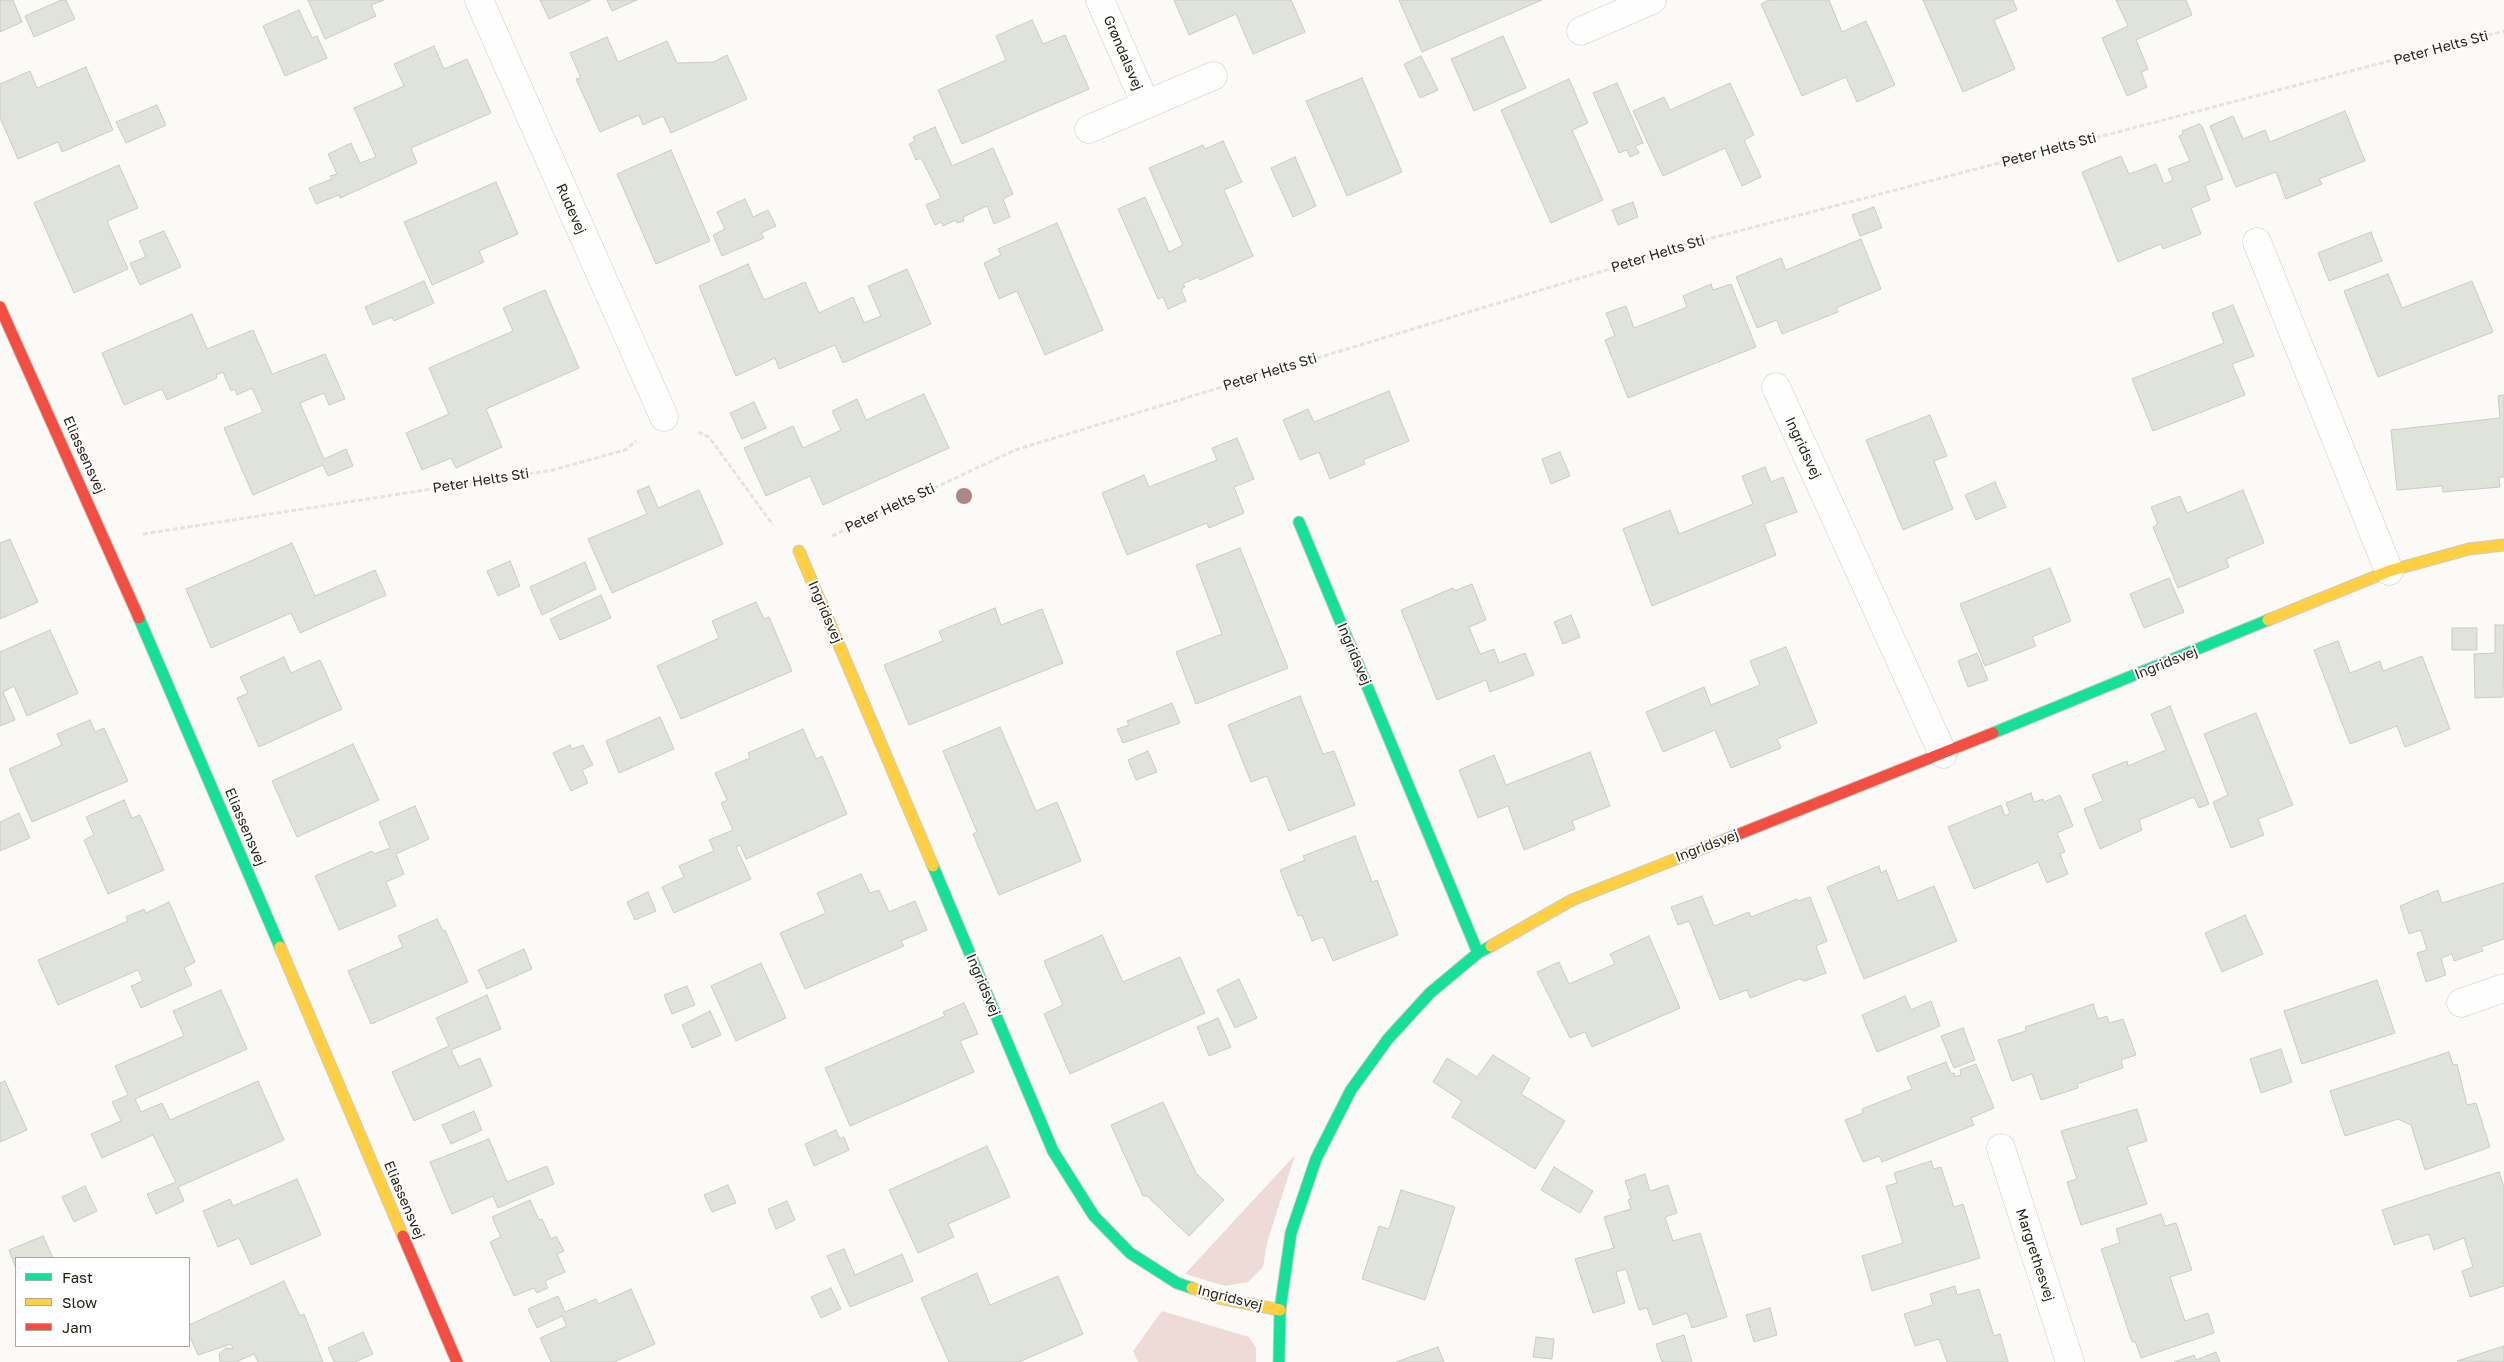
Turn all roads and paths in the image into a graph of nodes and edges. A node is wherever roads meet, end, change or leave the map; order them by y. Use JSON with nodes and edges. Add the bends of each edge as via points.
{"nodes":[{"id":1,"x":479,"y":0,"type":"edge"},
{"id":2,"x":1100,"y":0,"type":"edge"},
{"id":3,"x":1643,"y":2,"type":"edge"},
{"id":4,"x":1581,"y":32,"type":"dead end"},
{"id":5,"x":2504,"y":32,"type":"edge"},
{"id":6,"x":1213,"y":76,"type":"dead end"},
{"id":7,"x":1146,"y":105,"type":"junction"},
{"id":8,"x":1089,"y":129,"type":"dead end"},
{"id":9,"x":2257,"y":242,"type":"dead end"},
{"id":10,"x":0,"y":307,"type":"edge"},
{"id":11,"x":1776,"y":387,"type":"dead end"},
{"id":12,"x":664,"y":417,"type":"junction"},
{"id":13,"x":1299,"y":522,"type":"dead end"},
{"id":14,"x":106,"y":540,"type":"junction"},
{"id":15,"x":2504,"y":545,"type":"edge"},
{"id":16,"x":799,"y":552,"type":"junction"},
{"id":17,"x":2389,"y":571,"type":"junction"},
{"id":18,"x":1943,"y":754,"type":"junction"},
{"id":19,"x":1478,"y":953,"type":"junction"},
{"id":20,"x":2504,"y":988,"type":"edge"},
{"id":21,"x":2461,"y":1003,"type":"dead end"},
{"id":22,"x":2001,"y":1148,"type":"dead end"},
{"id":23,"x":1280,"y":1310,"type":"junction"},
{"id":24,"x":457,"y":1362,"type":"edge"},
{"id":25,"x":1279,"y":1362,"type":"edge"},
{"id":26,"x":2070,"y":1362,"type":"edge"}],
"edges":[{"from":1,"to":12,"type":"street","name":"Rudevej"},
{"from":2,"to":7,"type":"street","name":"Grøndalsvej"},
{"from":3,"to":4,"type":"street"},
{"from":5,"to":16,"type":"path","name":"Peter Helts Sti","via":[[1712,238],[1015,450]]},
{"from":6,"to":7,"type":"street","name":"Grøndalsvej"},
{"from":7,"to":8,"type":"street","name":"Grøndalsvej"},
{"from":9,"to":17,"type":"street"},
{"from":10,"to":14,"type":"street","name":"Eliassensvej"},
{"from":11,"to":18,"type":"street","name":"Ingridsvej"},
{"from":12,"to":14,"type":"path","name":"Peter Helts Sti","via":[[625,450],[552,470]]},
{"from":12,"to":16,"type":"path","via":[[709,437],[770,522]]},
{"from":13,"to":19,"type":"street","name":"Ingridsvej"},
{"from":14,"to":24,"type":"street","name":"Eliassensvej"},
{"from":15,"to":17,"type":"street","name":"Ingridsvej","via":[[2469,548]]},
{"from":16,"to":23,"type":"street","name":"Ingridsvej","via":[[1053,1151],[1094,1216],[1130,1253],[1177,1283],[1219,1298]]},
{"from":17,"to":18,"type":"street","name":"Ingridsvej"},
{"from":18,"to":19,"type":"street","name":"Ingridsvej","via":[[1572,900]]},
{"from":19,"to":23,"type":"street","name":"Ingridsvej","via":[[1430,993],[1388,1039],[1351,1090],[1316,1159],[1294,1224]]},
{"from":20,"to":21,"type":"street"},
{"from":22,"to":26,"type":"street","name":"Margrethesvej"},
{"from":23,"to":25,"type":"street","name":"Ingridsvej"}]}
